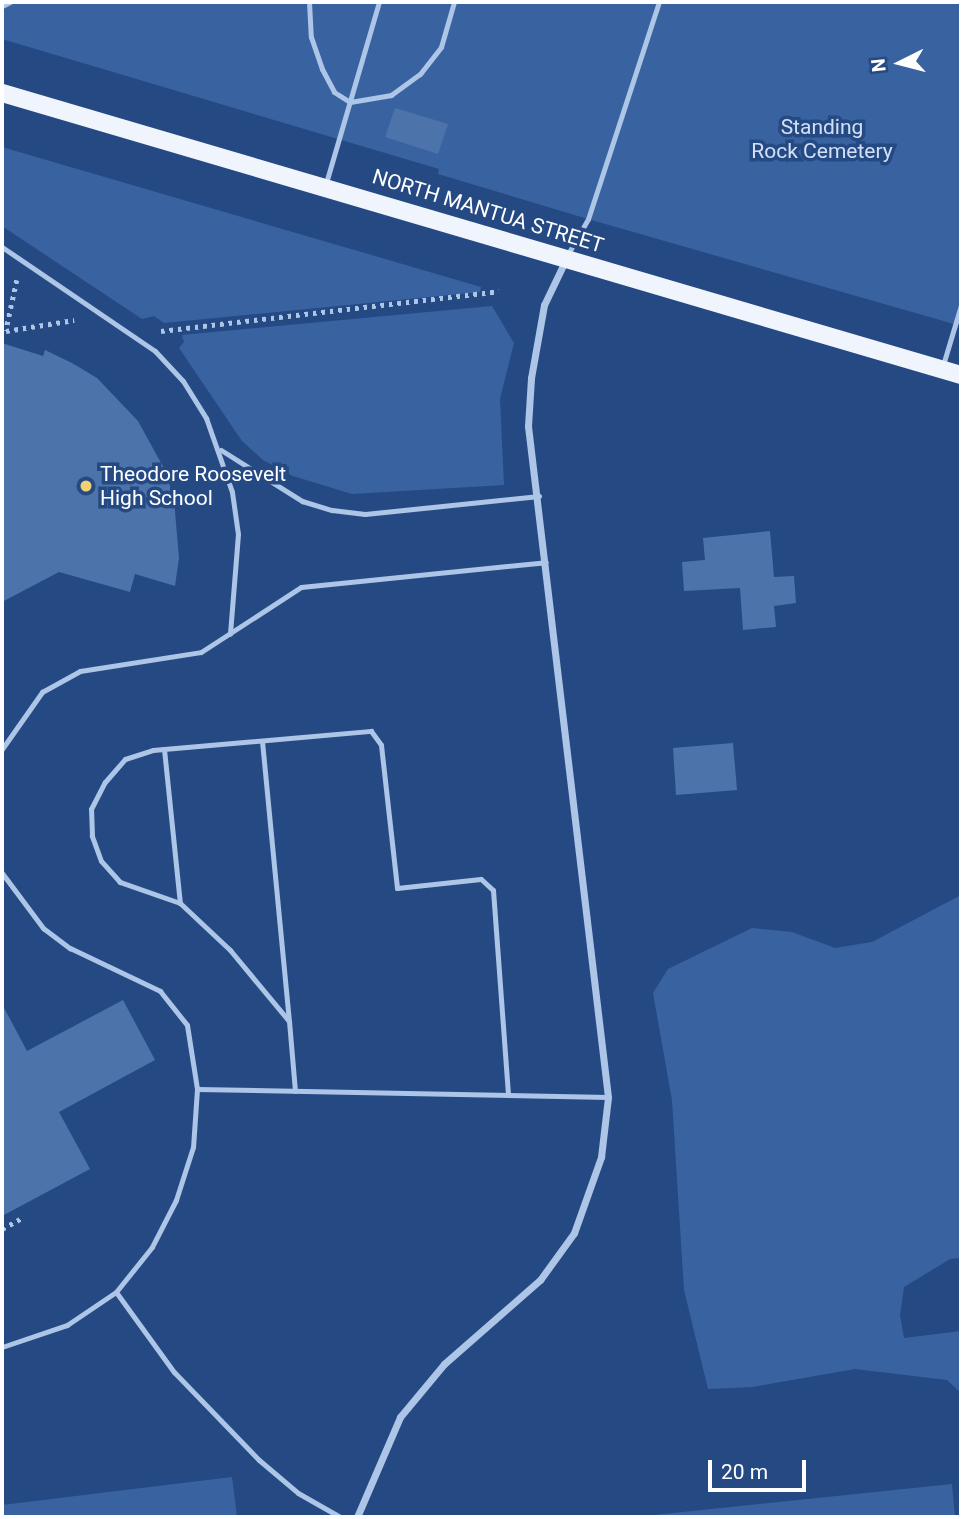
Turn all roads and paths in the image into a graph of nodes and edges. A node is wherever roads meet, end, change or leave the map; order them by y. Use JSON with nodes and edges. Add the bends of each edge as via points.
{"nodes":[{"id":1,"x":10,"y":2,"type":"edge"},
{"id":2,"x":309,"y":2,"type":"edge"},
{"id":3,"x":379,"y":2,"type":"edge"},
{"id":4,"x":454,"y":2,"type":"edge"},
{"id":5,"x":659,"y":2,"type":"edge"},
{"id":6,"x":2,"y":6,"type":"edge"},
{"id":7,"x":2,"y":93,"type":"edge"},
{"id":8,"x":350,"y":102,"type":"junction"},
{"id":9,"x":326,"y":186,"type":"junction"},
{"id":10,"x":2,"y":247,"type":"edge"},
{"id":11,"x":567,"y":257,"type":"junction"},
{"id":12,"x":18,"y":274,"type":"dead end"},
{"id":13,"x":499,"y":291,"type":"dead end"},
{"id":14,"x":961,"y":305,"type":"edge"},
{"id":15,"x":102,"y":314,"type":"junction"},
{"id":16,"x":133,"y":334,"type":"junction"},
{"id":17,"x":942,"y":369,"type":"junction"},
{"id":18,"x":961,"y":375,"type":"edge"},
{"id":19,"x":221,"y":450,"type":"junction"},
{"id":20,"x":538,"y":496,"type":"junction"},
{"id":21,"x":548,"y":561,"type":"junction"},
{"id":22,"x":230,"y":634,"type":"junction"},
{"id":23,"x":262,"y":741,"type":"junction"},
{"id":24,"x":2,"y":749,"type":"edge"},
{"id":25,"x":164,"y":749,"type":"junction"},
{"id":26,"x":2,"y":873,"type":"edge"},
{"id":27,"x":180,"y":903,"type":"junction"},
{"id":28,"x":289,"y":1021,"type":"junction"},
{"id":29,"x":197,"y":1089,"type":"junction"},
{"id":30,"x":295,"y":1091,"type":"junction"},
{"id":31,"x":508,"y":1094,"type":"junction"},
{"id":32,"x":608,"y":1097,"type":"junction"},
{"id":33,"x":24,"y":1217,"type":"dead end"},
{"id":34,"x":2,"y":1229,"type":"edge"},
{"id":35,"x":116,"y":1292,"type":"junction"},
{"id":36,"x":2,"y":1347,"type":"edge"},
{"id":37,"x":340,"y":1517,"type":"edge"},
{"id":38,"x":357,"y":1517,"type":"edge"}],
"edges":[{"from":1,"to":6,"type":"lane"},
{"from":2,"to":8,"type":"lane","via":[[311,37],[321,69],[334,92]]},
{"from":3,"to":8,"type":"lane"},
{"from":4,"to":8,"type":"lane","via":[[441,47],[420,74],[391,95]]},
{"from":5,"to":11,"type":"lane","via":[[588,219]]},
{"from":7,"to":9,"type":"main road","name":"NORTH MANTUA STREET"},
{"from":8,"to":9,"type":"lane"},
{"from":9,"to":11,"type":"main road","name":"NORTH MANTUA STREET"},
{"from":10,"to":15,"type":"lane"},
{"from":11,"to":17,"type":"main road","name":"NORTH MANTUA STREET"},
{"from":11,"to":20,"type":"street","via":[[544,304],[531,378],[528,426]]},
{"from":12,"to":15,"type":"path","via":[[6,331]]},
{"from":13,"to":16,"type":"path"},
{"from":14,"to":17,"type":"lane"},
{"from":15,"to":16,"type":"lane"},
{"from":16,"to":19,"type":"lane","via":[[183,381]]},
{"from":17,"to":18,"type":"main road","name":"NORTH MANTUA STREET"},
{"from":19,"to":20,"type":"lane","via":[[302,500],[331,510],[365,514]]},
{"from":19,"to":22,"type":"lane","via":[[238,534]]},
{"from":20,"to":21,"type":"street"},
{"from":21,"to":22,"type":"lane","via":[[301,587]]},
{"from":21,"to":32,"type":"street"},
{"from":22,"to":24,"type":"lane","via":[[201,652],[80,671],[31,702]]},
{"from":23,"to":25,"type":"lane"},
{"from":23,"to":28,"type":"lane"},
{"from":23,"to":31,"type":"lane","via":[[371,731],[381,745],[397,888],[481,879],[493,890]]},
{"from":25,"to":27,"type":"lane"},
{"from":25,"to":27,"type":"lane","via":[[125,759],[105,782],[91,810],[92,836],[102,861],[120,882]]},
{"from":26,"to":29,"type":"lane","via":[[43,928],[70,948],[160,991],[187,1025]]},
{"from":27,"to":28,"type":"lane","via":[[230,950]]},
{"from":28,"to":30,"type":"lane"},
{"from":29,"to":30,"type":"lane"},
{"from":29,"to":35,"type":"lane","via":[[193,1147],[176,1200],[152,1247]]},
{"from":30,"to":31,"type":"lane"},
{"from":31,"to":32,"type":"lane"},
{"from":32,"to":38,"type":"street","via":[[601,1157],[573,1233],[540,1280],[444,1364],[400,1417]]},
{"from":33,"to":34,"type":"path"},
{"from":35,"to":36,"type":"lane","via":[[67,1325]]},
{"from":35,"to":37,"type":"lane","via":[[174,1372],[259,1460],[298,1493]]}]}
